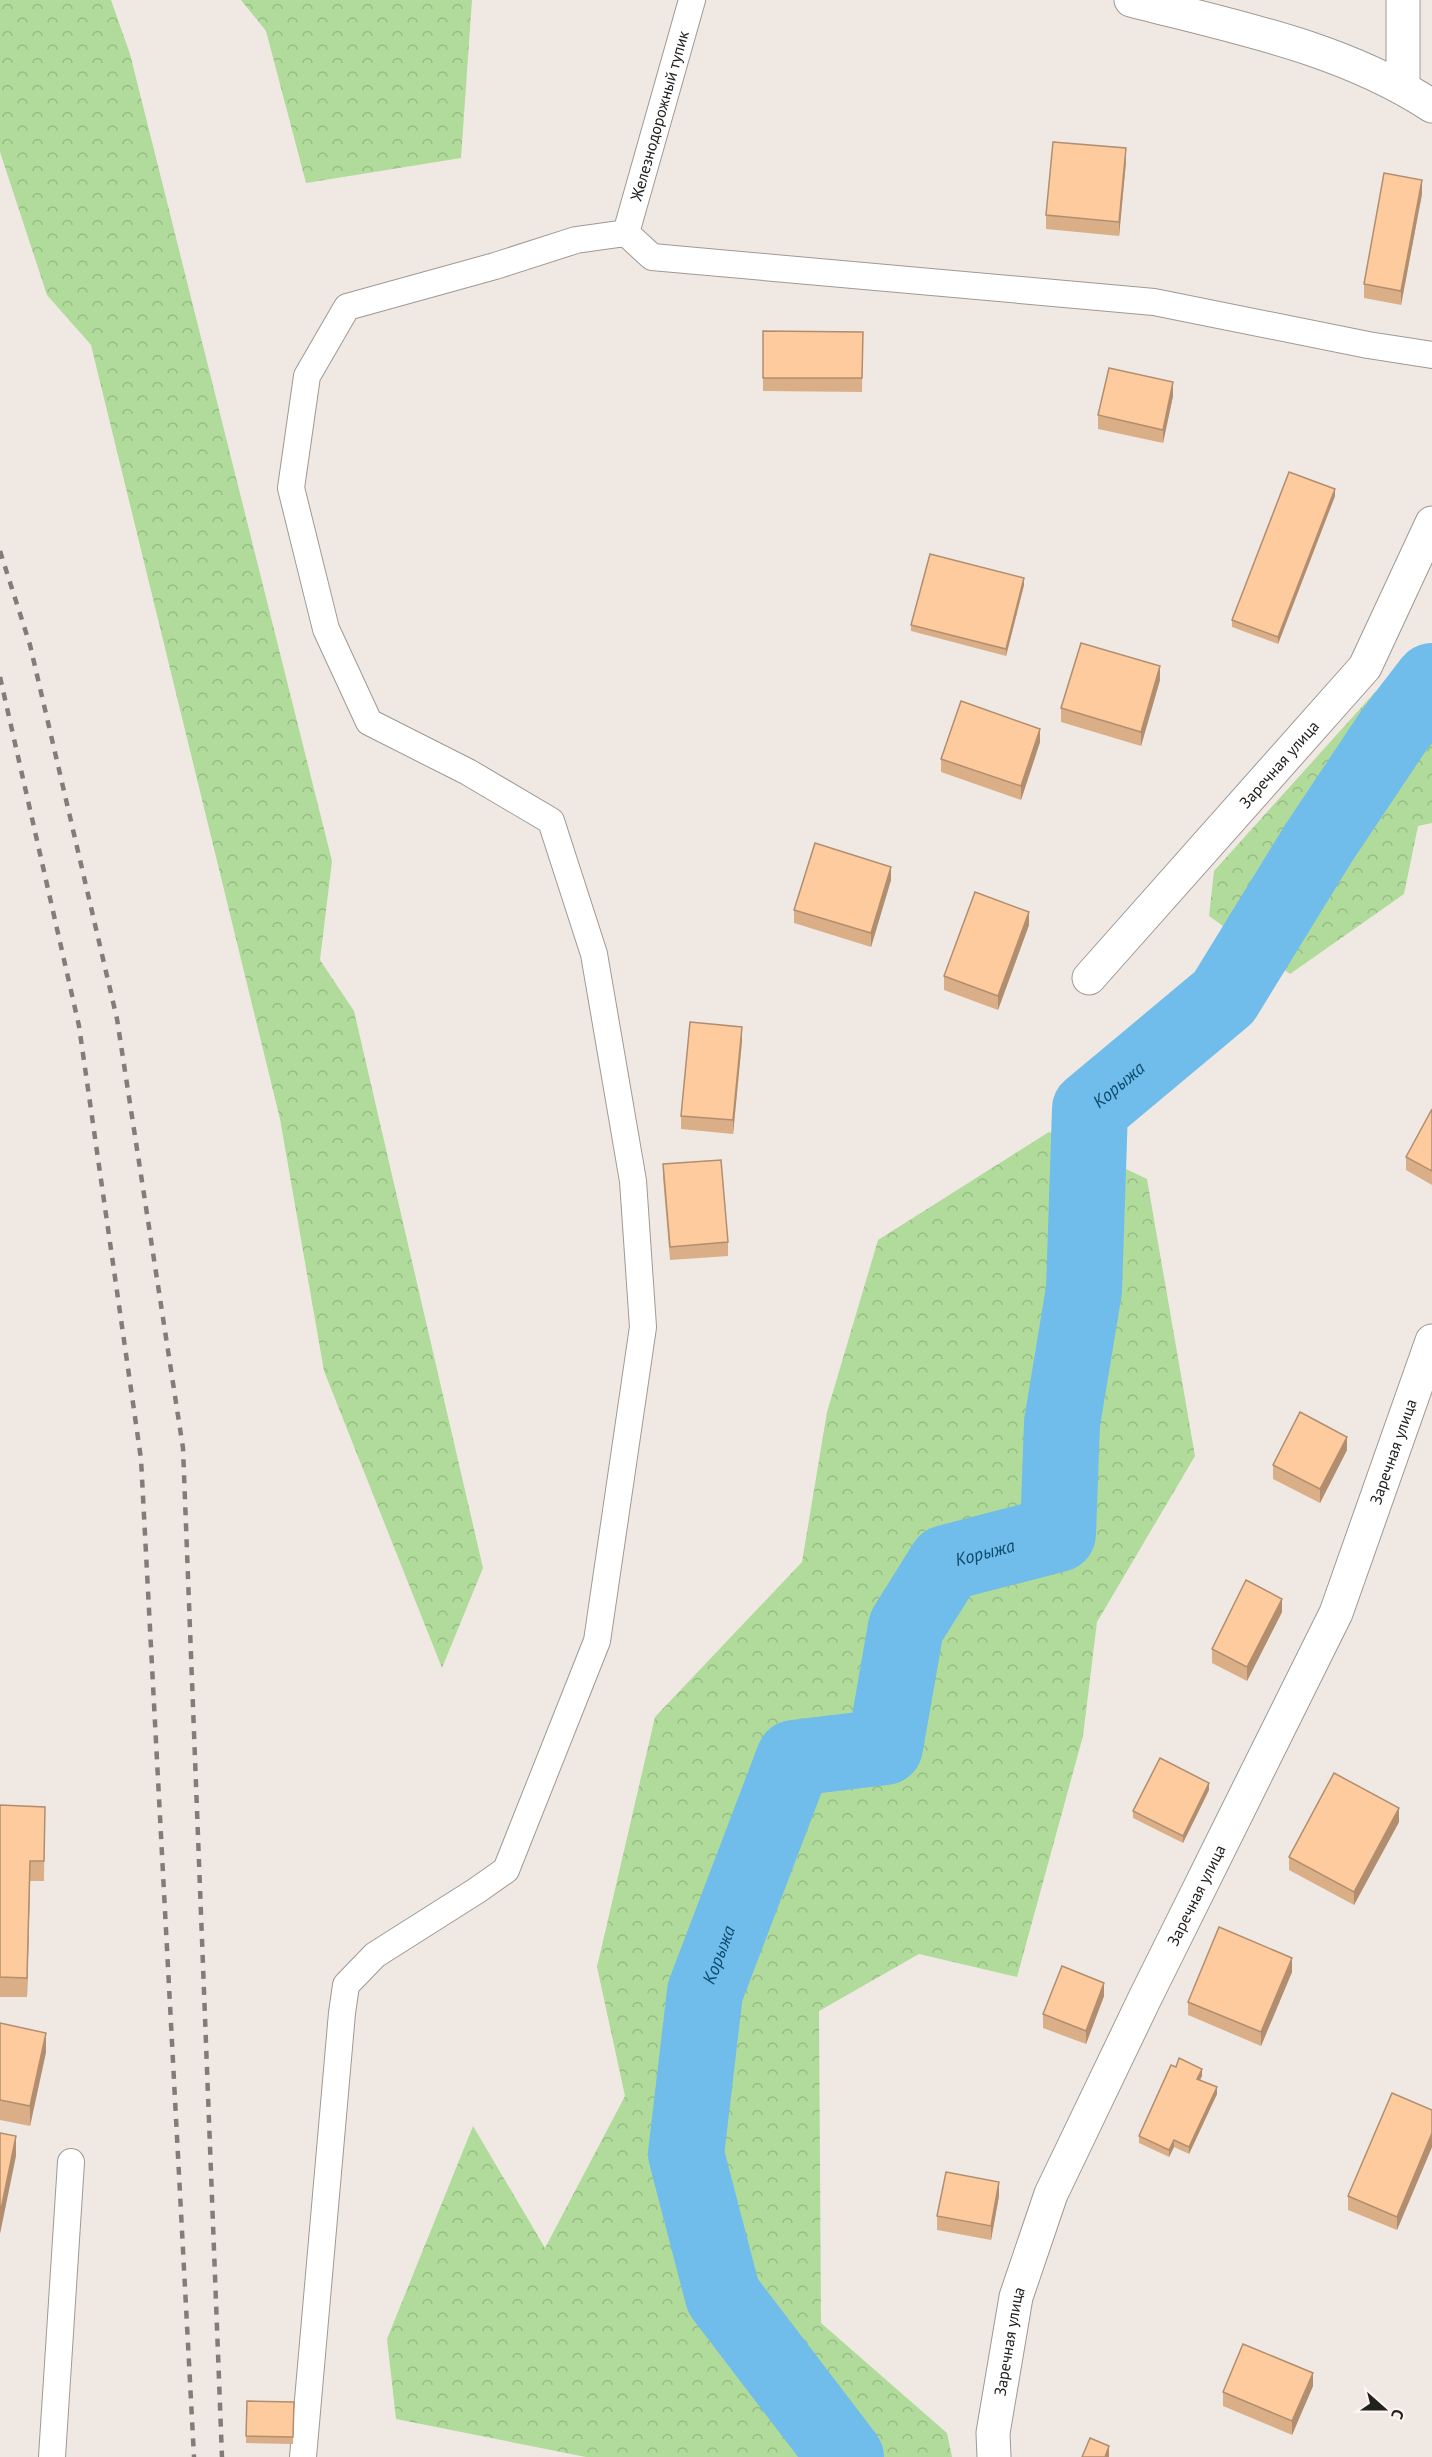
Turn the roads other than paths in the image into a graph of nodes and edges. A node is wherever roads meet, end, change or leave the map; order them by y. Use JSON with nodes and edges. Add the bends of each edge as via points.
{"nodes":[{"id":1,"x":692,"y":0,"type":"edge"},
{"id":2,"x":1131,"y":0,"type":"edge"},
{"id":3,"x":1403,"y":0,"type":"edge"},
{"id":4,"x":1403,"y":87,"type":"junction"},
{"id":5,"x":1432,"y":106,"type":"edge"},
{"id":6,"x":626,"y":233,"type":"junction"},
{"id":7,"x":1432,"y":355,"type":"edge"},
{"id":8,"x":1432,"y":524,"type":"edge"},
{"id":9,"x":1089,"y":978,"type":"dead end"},
{"id":10,"x":1432,"y":1341,"type":"edge"},
{"id":11,"x":71,"y":2162,"type":"dead end"},
{"id":12,"x":52,"y":2457,"type":"edge"},
{"id":13,"x":303,"y":2457,"type":"edge"},
{"id":14,"x":994,"y":2457,"type":"edge"}],
"edges":[{"from":1,"to":6,"type":"lane","name":"Железнодорожный тупик"},
{"from":2,"to":4,"type":"street","via":[[1297,43]]},
{"from":3,"to":4,"type":"street"},
{"from":4,"to":5,"type":"street"},
{"from":6,"to":7,"type":"lane","via":[[652,257],[1154,302]]},
{"from":6,"to":13,"type":"lane","via":[[576,240],[347,307],[308,376],[291,488],[326,629],[369,722],[468,772],[551,821],[594,954],[633,1181],[643,1327],[597,1641],[506,1870],[375,1954],[346,1985]]},
{"from":8,"to":9,"type":"street","name":"Заречная улица","via":[[1365,667]]},
{"from":10,"to":14,"type":"street","name":"Заречная улица","via":[[1336,1613],[1051,2194],[1016,2297],[993,2433]]},
{"from":11,"to":12,"type":"lane"}]}
